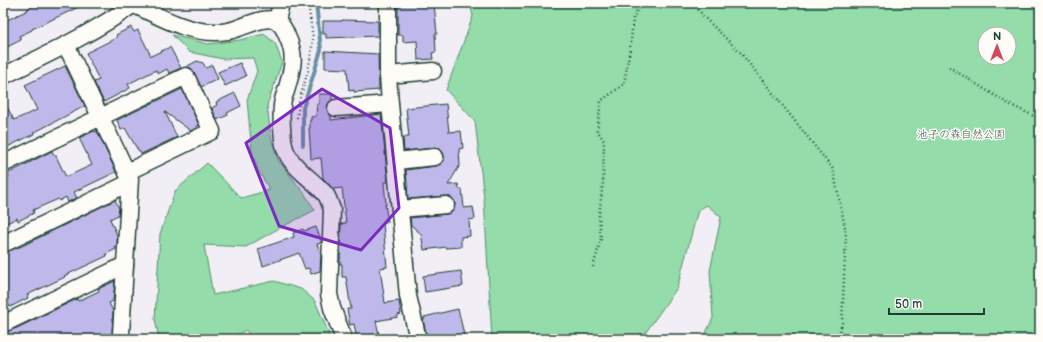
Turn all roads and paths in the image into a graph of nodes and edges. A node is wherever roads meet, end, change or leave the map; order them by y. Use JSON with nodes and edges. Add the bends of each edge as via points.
{"nodes":[{"id":1,"x":134,"y":3,"type":"edge"},
{"id":2,"x":281,"y":3,"type":"edge"},
{"id":3,"x":388,"y":3,"type":"edge"},
{"id":4,"x":641,"y":3,"type":"edge"},
{"id":5,"x":693,"y":3,"type":"edge"},
{"id":6,"x":277,"y":21,"type":"junction"},
{"id":7,"x":66,"y":45,"type":"junction"},
{"id":8,"x":949,"y":67,"type":"dead end"},
{"id":9,"x":434,"y":71,"type":"dead end"},
{"id":10,"x":388,"y":75,"type":"junction"},
{"id":11,"x":3,"y":76,"type":"edge"},
{"id":12,"x":390,"y":104,"type":"junction"},
{"id":13,"x":336,"y":108,"type":"dead end"},
{"id":14,"x":100,"y":116,"type":"junction"},
{"id":15,"x":1040,"y":119,"type":"edge"},
{"id":16,"x":435,"y":157,"type":"dead end"},
{"id":17,"x":396,"y":161,"type":"junction"},
{"id":18,"x":3,"y":164,"type":"edge"},
{"id":19,"x":128,"y":177,"type":"junction"},
{"id":20,"x":446,"y":205,"type":"dead end"},
{"id":21,"x":400,"y":209,"type":"junction"},
{"id":22,"x":3,"y":244,"type":"edge"},
{"id":23,"x":125,"y":265,"type":"junction"},
{"id":24,"x":593,"y":267,"type":"dead end"},
{"id":25,"x":3,"y":324,"type":"edge"},
{"id":26,"x":123,"y":339,"type":"edge"},
{"id":27,"x":344,"y":339,"type":"edge"},
{"id":28,"x":418,"y":339,"type":"edge"},
{"id":29,"x":838,"y":339,"type":"edge"}],
"edges":[{"from":1,"to":6,"type":"street","via":[[162,18],[205,32],[229,31],[262,20]]},
{"from":1,"to":7,"type":"street","via":[[104,24]]},
{"from":2,"to":6,"type":"street"},
{"from":3,"to":10,"type":"street"},
{"from":4,"to":24,"type":"path","via":[[633,18],[624,84],[601,101],[597,130],[604,141],[599,216],[601,239]]},
{"from":5,"to":29,"type":"path","via":[[741,53],[833,169],[846,232],[842,324]]},
{"from":6,"to":27,"type":"street","via":[[283,27],[294,57],[282,105],[284,145],[296,166],[327,197],[332,209],[330,294],[332,308]]},
{"from":7,"to":11,"type":"street"},
{"from":7,"to":14,"type":"street"},
{"from":8,"to":15,"type":"path","via":[[1007,103]]},
{"from":9,"to":10,"type":"street"},
{"from":10,"to":12,"type":"street"},
{"from":12,"to":13,"type":"street"},
{"from":12,"to":17,"type":"street"},
{"from":14,"to":18,"type":"street"},
{"from":14,"to":19,"type":"street"},
{"from":14,"to":19,"type":"street","via":[[186,76],[212,131]]},
{"from":16,"to":17,"type":"street"},
{"from":17,"to":21,"type":"street"},
{"from":19,"to":22,"type":"street"},
{"from":19,"to":23,"type":"street"},
{"from":20,"to":21,"type":"street"},
{"from":21,"to":28,"type":"street","via":[[408,296]]},
{"from":23,"to":25,"type":"street"},
{"from":23,"to":26,"type":"street","via":[[121,334]]}]}
